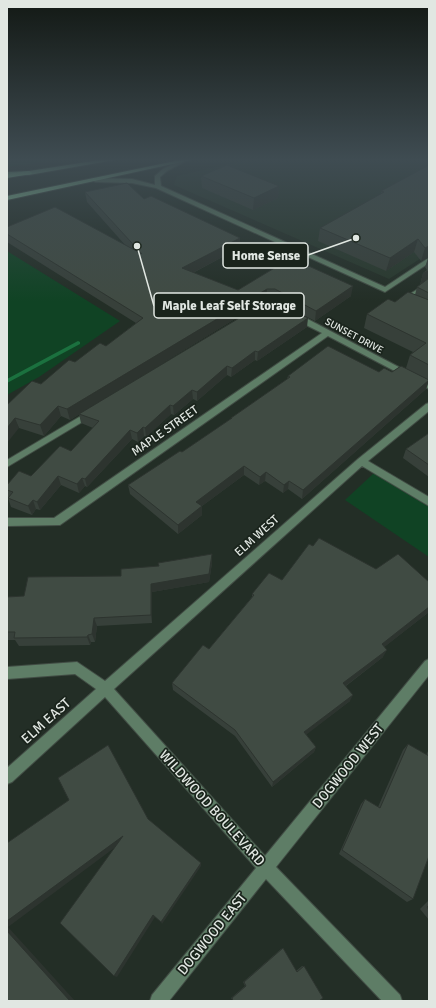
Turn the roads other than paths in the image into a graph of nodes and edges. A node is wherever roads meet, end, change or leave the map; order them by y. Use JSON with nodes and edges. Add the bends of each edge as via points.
{"nodes":[{"id":1,"x":202,"y":207,"type":"edge"},
{"id":2,"x":429,"y":260,"type":"edge"},
{"id":3,"x":429,"y":284,"type":"edge"},
{"id":4,"x":290,"y":313,"type":"edge"},
{"id":5,"x":429,"y":313,"type":"edge"},
{"id":6,"x":328,"y":333,"type":"junction"},
{"id":7,"x":429,"y":386,"type":"edge"},
{"id":8,"x":102,"y":406,"type":"edge"},
{"id":9,"x":429,"y":406,"type":"edge"},
{"id":10,"x":361,"y":461,"type":"junction"},
{"id":11,"x":7,"y":464,"type":"edge"},
{"id":12,"x":429,"y":502,"type":"edge"},
{"id":13,"x":7,"y":522,"type":"edge"},
{"id":14,"x":429,"y":665,"type":"edge"},
{"id":15,"x":7,"y":673,"type":"edge"},
{"id":16,"x":106,"y":689,"type":"junction"},
{"id":17,"x":7,"y":777,"type":"edge"},
{"id":18,"x":266,"y":868,"type":"junction"},
{"id":19,"x":158,"y":1001,"type":"edge"},
{"id":20,"x":394,"y":1001,"type":"edge"}],
"edges":[{"from":1,"to":2,"type":"street","via":[[385,290]]},
{"from":3,"to":5,"type":"street","via":[[405,301]]},
{"from":4,"to":6,"type":"street","name":"SUNSET DRIVE"},
{"from":6,"to":7,"type":"street","name":"SUNSET DRIVE"},
{"from":6,"to":13,"type":"street","name":"MAPLE STREET","via":[[56,522]]},
{"from":8,"to":11,"type":"street"},
{"from":9,"to":10,"type":"street","name":"ELM WEST"},
{"from":10,"to":12,"type":"street"},
{"from":10,"to":16,"type":"street","name":"ELM WEST"},
{"from":14,"to":18,"type":"street","name":"DOGWOOD WEST"},
{"from":15,"to":16,"type":"street","name":"WILDWOOD BOULEVARD","via":[[77,668]]},
{"from":16,"to":17,"type":"street","name":"ELM EAST"},
{"from":16,"to":18,"type":"street","name":"WILDWOOD BOULEVARD"},
{"from":18,"to":19,"type":"street","name":"DOGWOOD EAST"},
{"from":18,"to":20,"type":"street","name":"WILDWOOD BOULEVARD"}]}
